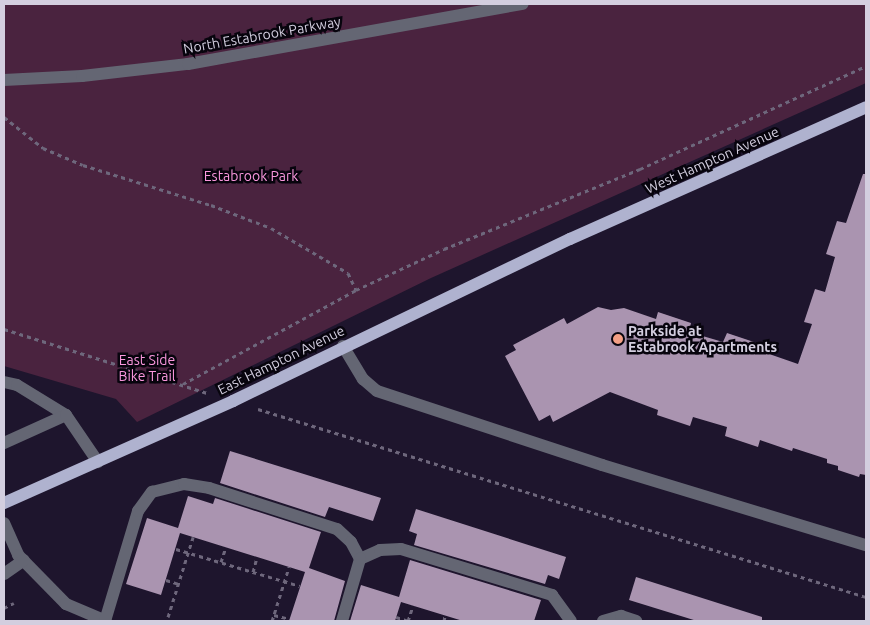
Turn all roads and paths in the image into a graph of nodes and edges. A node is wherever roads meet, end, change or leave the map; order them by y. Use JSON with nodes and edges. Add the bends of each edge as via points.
{"nodes":[{"id":1,"x":523,"y":4,"type":"edge"},
{"id":2,"x":866,"y":66,"type":"edge"},
{"id":3,"x":4,"y":80,"type":"edge"},
{"id":4,"x":866,"y":107,"type":"edge"},
{"id":5,"x":4,"y":118,"type":"edge"},
{"id":6,"x":570,"y":239,"type":"joint"},
{"id":7,"x":356,"y":290,"type":"junction"},
{"id":8,"x":4,"y":329,"type":"edge"},
{"id":9,"x":343,"y":346,"type":"junction"},
{"id":10,"x":4,"y":382,"type":"edge"},
{"id":11,"x":182,"y":385,"type":"junction"},
{"id":12,"x":196,"y":389,"type":"dead end"},
{"id":13,"x":266,"y":412,"type":"dead end"},
{"id":14,"x":66,"y":415,"type":"junction"},
{"id":15,"x":4,"y":443,"type":"edge"},
{"id":16,"x":98,"y":462,"type":"junction"},
{"id":17,"x":4,"y":503,"type":"edge"},
{"id":18,"x":4,"y":523,"type":"edge"},
{"id":19,"x":193,"y":537,"type":"dead end"},
{"id":20,"x":866,"y":545,"type":"edge"},
{"id":21,"x":226,"y":547,"type":"dead end"},
{"id":22,"x":176,"y":549,"type":"dead end"},
{"id":23,"x":188,"y":552,"type":"junction"},
{"id":24,"x":258,"y":557,"type":"dead end"},
{"id":25,"x":360,"y":559,"type":"junction"},
{"id":26,"x":24,"y":560,"type":"junction"},
{"id":27,"x":221,"y":562,"type":"junction"},
{"id":28,"x":289,"y":567,"type":"dead end"},
{"id":29,"x":253,"y":572,"type":"junction"},
{"id":30,"x":4,"y":574,"type":"edge"},
{"id":31,"x":166,"y":580,"type":"dead end"},
{"id":32,"x":285,"y":582,"type":"junction"},
{"id":33,"x":179,"y":584,"type":"junction"},
{"id":34,"x":300,"y":586,"type":"dead end"},
{"id":35,"x":866,"y":598,"type":"edge"},
{"id":36,"x":14,"y":603,"type":"dead end"},
{"id":37,"x":413,"y":606,"type":"dead end"},
{"id":38,"x":4,"y":608,"type":"edge"},
{"id":39,"x":274,"y":615,"type":"junction"},
{"id":40,"x":445,"y":616,"type":"dead end"},
{"id":41,"x":168,"y":617,"type":"dead end"},
{"id":42,"x":396,"y":617,"type":"dead end"},
{"id":43,"x":290,"y":619,"type":"dead end"},
{"id":44,"x":105,"y":621,"type":"edge"},
{"id":45,"x":272,"y":621,"type":"edge"},
{"id":46,"x":342,"y":621,"type":"edge"},
{"id":47,"x":409,"y":621,"type":"edge"},
{"id":48,"x":444,"y":621,"type":"edge"},
{"id":49,"x":572,"y":621,"type":"edge"},
{"id":50,"x":603,"y":621,"type":"edge"},
{"id":51,"x":636,"y":621,"type":"edge"}],
"edges":[{"from":1,"to":3,"type":"street","name":"North Estabrook Parkway","via":[[188,64],[82,76]]},
{"from":2,"to":7,"type":"path","via":[[640,169],[444,249]]},
{"from":4,"to":6,"type":"main road","name":"West Hampton Avenue"},
{"from":5,"to":7,"type":"path","via":[[43,148],[83,165],[211,205],[271,228],[348,273]]},
{"from":6,"to":9,"type":"main road","name":"East Hampton Avenue"},
{"from":7,"to":11,"type":"path"},
{"from":8,"to":11,"type":"path"},
{"from":9,"to":16,"type":"main road","name":"East Hampton Avenue","via":[[233,401]]},
{"from":9,"to":20,"type":"street","via":[[362,379],[377,391],[602,465]]},
{"from":10,"to":14,"type":"street","via":[[17,385]]},
{"from":11,"to":12,"type":"path"},
{"from":13,"to":35,"type":"path"},
{"from":14,"to":15,"type":"street"},
{"from":14,"to":16,"type":"street"},
{"from":16,"to":17,"type":"main road","name":"East Hampton Avenue"},
{"from":18,"to":26,"type":"street"},
{"from":19,"to":23,"type":"path"},
{"from":21,"to":27,"type":"path"},
{"from":22,"to":23,"type":"path"},
{"from":23,"to":27,"type":"path"},
{"from":23,"to":33,"type":"path"},
{"from":24,"to":29,"type":"path"},
{"from":25,"to":44,"type":"street","via":[[351,542],[337,529],[209,488],[169,486],[152,492],[138,511]]},
{"from":25,"to":46,"type":"street"},
{"from":25,"to":49,"type":"street","via":[[380,550],[401,549],[552,595]]},
{"from":26,"to":30,"type":"street"},
{"from":26,"to":44,"type":"street","via":[[66,604]]},
{"from":27,"to":29,"type":"path"},
{"from":28,"to":32,"type":"path"},
{"from":29,"to":32,"type":"path"},
{"from":31,"to":33,"type":"path"},
{"from":32,"to":34,"type":"path"},
{"from":32,"to":39,"type":"path"},
{"from":33,"to":41,"type":"path"},
{"from":36,"to":38,"type":"path"},
{"from":37,"to":47,"type":"path"},
{"from":39,"to":43,"type":"path"},
{"from":39,"to":45,"type":"path"},
{"from":40,"to":48,"type":"path"},
{"from":42,"to":47,"type":"path"},
{"from":50,"to":51,"type":"street","via":[[621,616]]}]}
